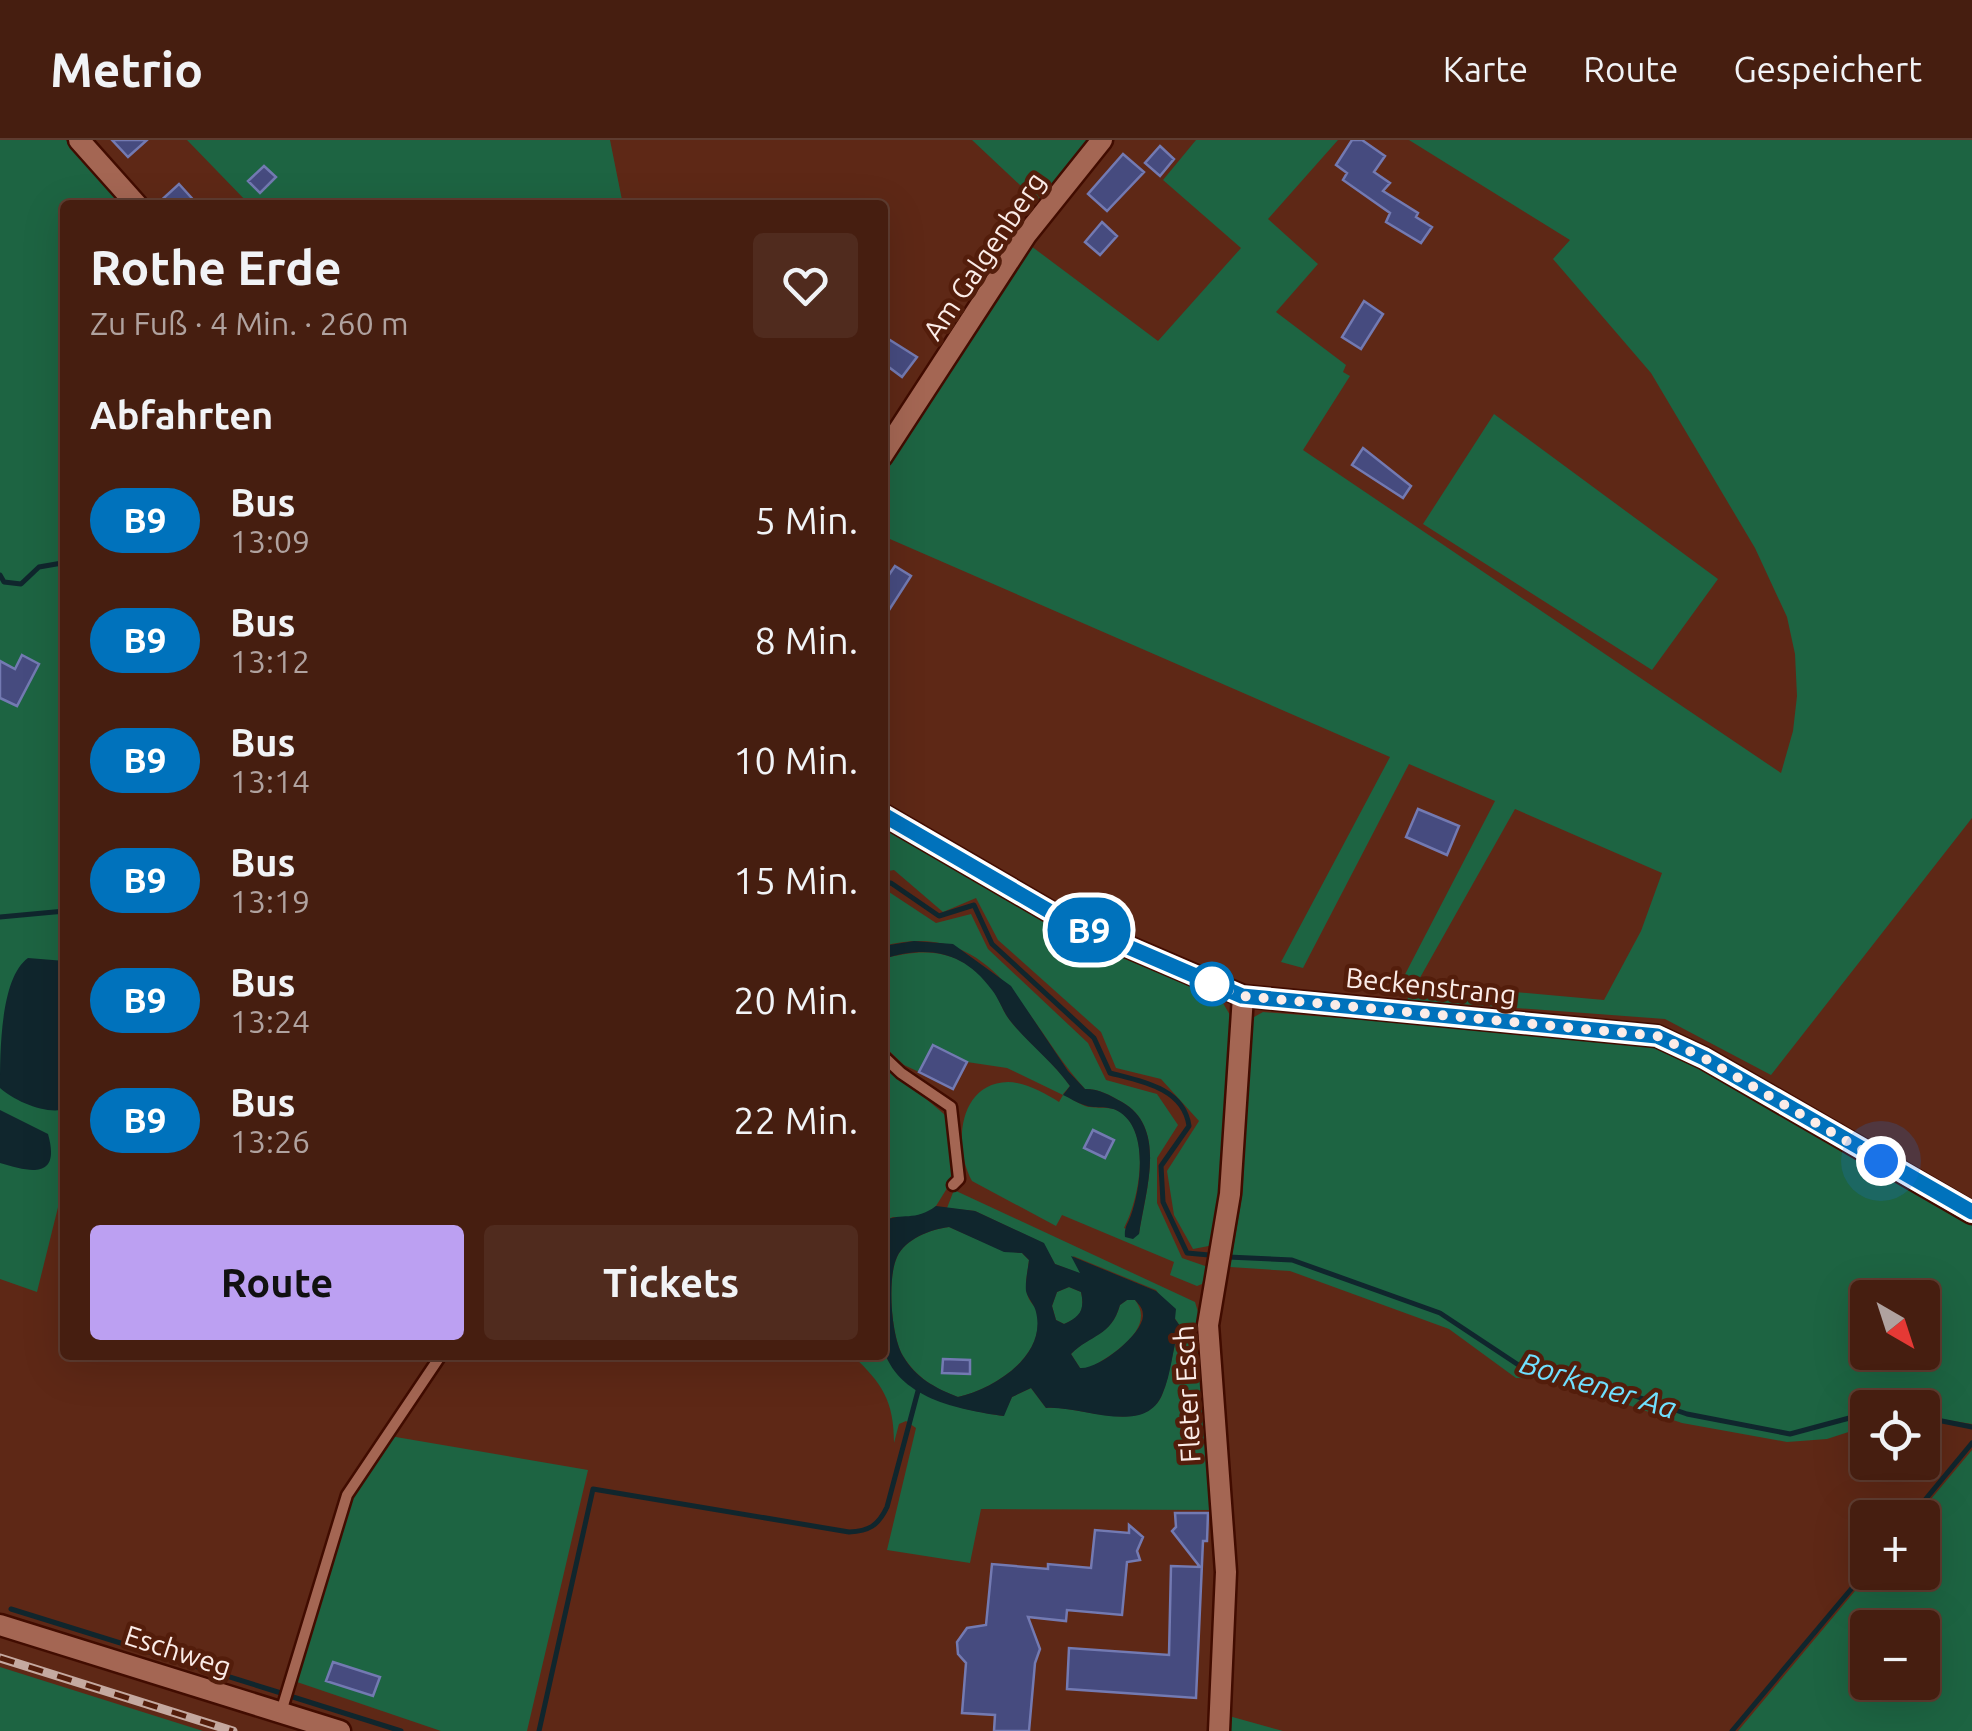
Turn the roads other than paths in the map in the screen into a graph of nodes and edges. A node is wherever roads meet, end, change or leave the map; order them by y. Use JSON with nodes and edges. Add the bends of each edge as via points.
{"nodes":[{"id":1,"x":79,"y":140,"type":"edge"},
{"id":2,"x":1102,"y":140,"type":"edge"},
{"id":3,"x":133,"y":200,"type":"edge"},
{"id":4,"x":888,"y":447,"type":"edge"},
{"id":5,"x":888,"y":817,"type":"edge"},
{"id":6,"x":1242,"y":996,"type":"junction"},
{"id":7,"x":888,"y":1061,"type":"edge"},
{"id":8,"x":954,"y":1184,"type":"dead end"},
{"id":9,"x":1972,"y":1212,"type":"edge"},
{"id":10,"x":437,"y":1360,"type":"edge"},
{"id":11,"x":0,"y":1625,"type":"edge"},
{"id":12,"x":281,"y":1713,"type":"junction"},
{"id":13,"x":340,"y":1731,"type":"edge"},
{"id":14,"x":1219,"y":1731,"type":"edge"}],
"edges":[{"from":1,"to":3,"type":"street"},
{"from":2,"to":4,"type":"street","name":"Am Galgenberg","via":[[1026,235]]},
{"from":5,"to":6,"type":"street","name":"Beckenstrang","via":[[1061,918]]},
{"from":6,"to":9,"type":"street","name":"Beckenstrang","via":[[1657,1036]]},
{"from":6,"to":14,"type":"street","name":"Fleter Esch","via":[[1230,1194],[1208,1324],[1226,1572]]},
{"from":7,"to":8,"type":"lane","via":[[951,1107]]},
{"from":10,"to":12,"type":"lane","via":[[348,1495]]},
{"from":11,"to":12,"type":"street","name":"Eschweg"},
{"from":12,"to":13,"type":"street","name":"Eschweg"}]}
